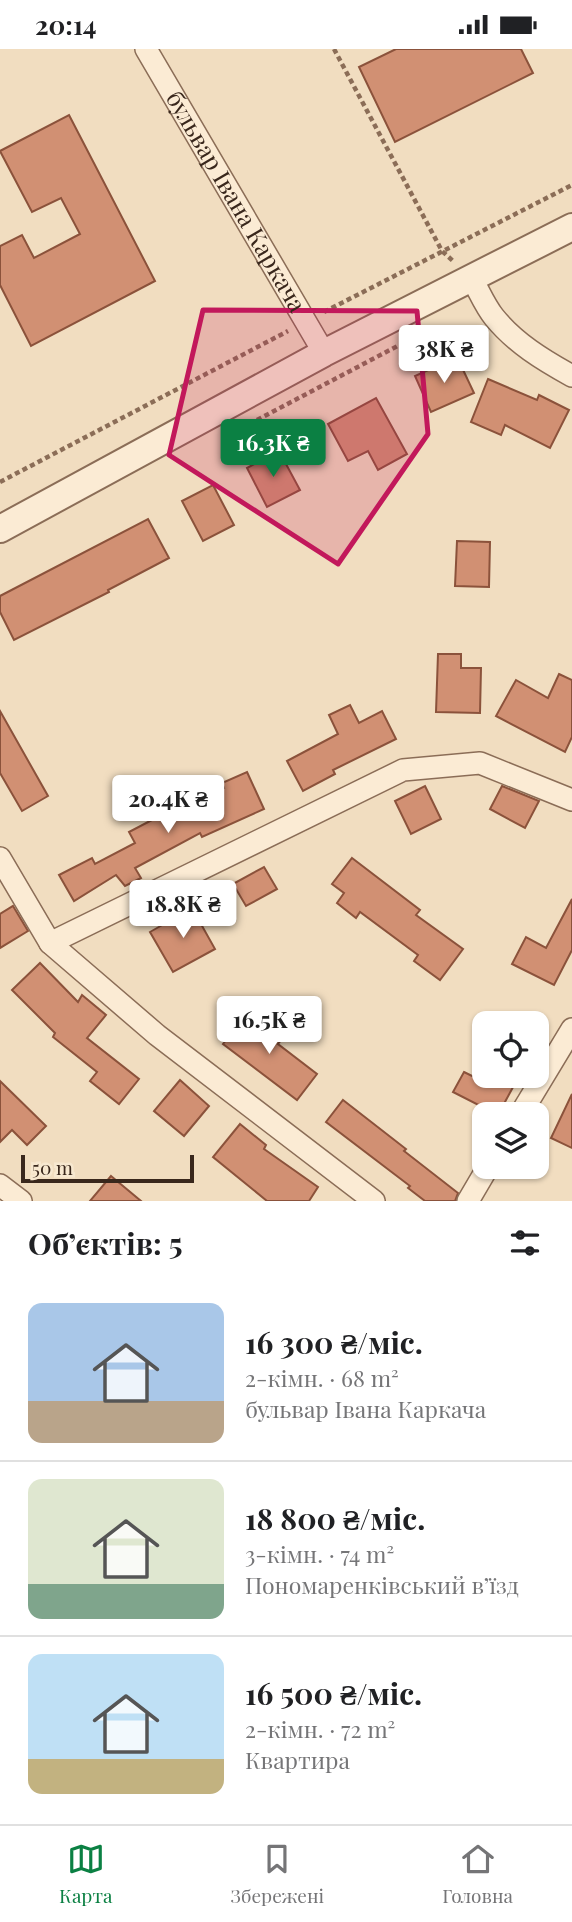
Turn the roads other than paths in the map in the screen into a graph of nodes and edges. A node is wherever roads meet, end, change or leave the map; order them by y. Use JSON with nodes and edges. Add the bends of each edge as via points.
{"nodes":[{"id":1,"x":146,"y":49,"type":"edge"},
{"id":2,"x":572,"y":227,"type":"edge"},
{"id":3,"x":472,"y":279,"type":"junction"},
{"id":4,"x":324,"y":353,"type":"junction"},
{"id":5,"x":572,"y":376,"type":"edge"},
{"id":6,"x":0,"y":529,"type":"edge"},
{"id":7,"x":572,"y":800,"type":"edge"},
{"id":8,"x":0,"y":858,"type":"edge"},
{"id":9,"x":50,"y":943,"type":"junction"},
{"id":10,"x":572,"y":1028,"type":"edge"},
{"id":11,"x":528,"y":1102,"type":"edge"},
{"id":12,"x":481,"y":1179,"type":"edge"},
{"id":13,"x":0,"y":1185,"type":"edge"},
{"id":14,"x":21,"y":1201,"type":"edge"},
{"id":15,"x":374,"y":1201,"type":"edge"},
{"id":16,"x":468,"y":1201,"type":"edge"}],
"edges":[{"from":1,"to":4,"type":"street","name":"бульвар Івана Каркача"},
{"from":2,"to":3,"type":"street"},
{"from":3,"to":4,"type":"street"},
{"from":3,"to":5,"type":"street","via":[[493,316],[514,338]]},
{"from":4,"to":6,"type":"street"},
{"from":7,"to":9,"type":"street","via":[[480,763],[403,770]]},
{"from":8,"to":9,"type":"street"},
{"from":9,"to":15,"type":"street","via":[[157,1035]]},
{"from":10,"to":11,"type":"street"},
{"from":12,"to":16,"type":"street"},
{"from":13,"to":14,"type":"street"}]}
